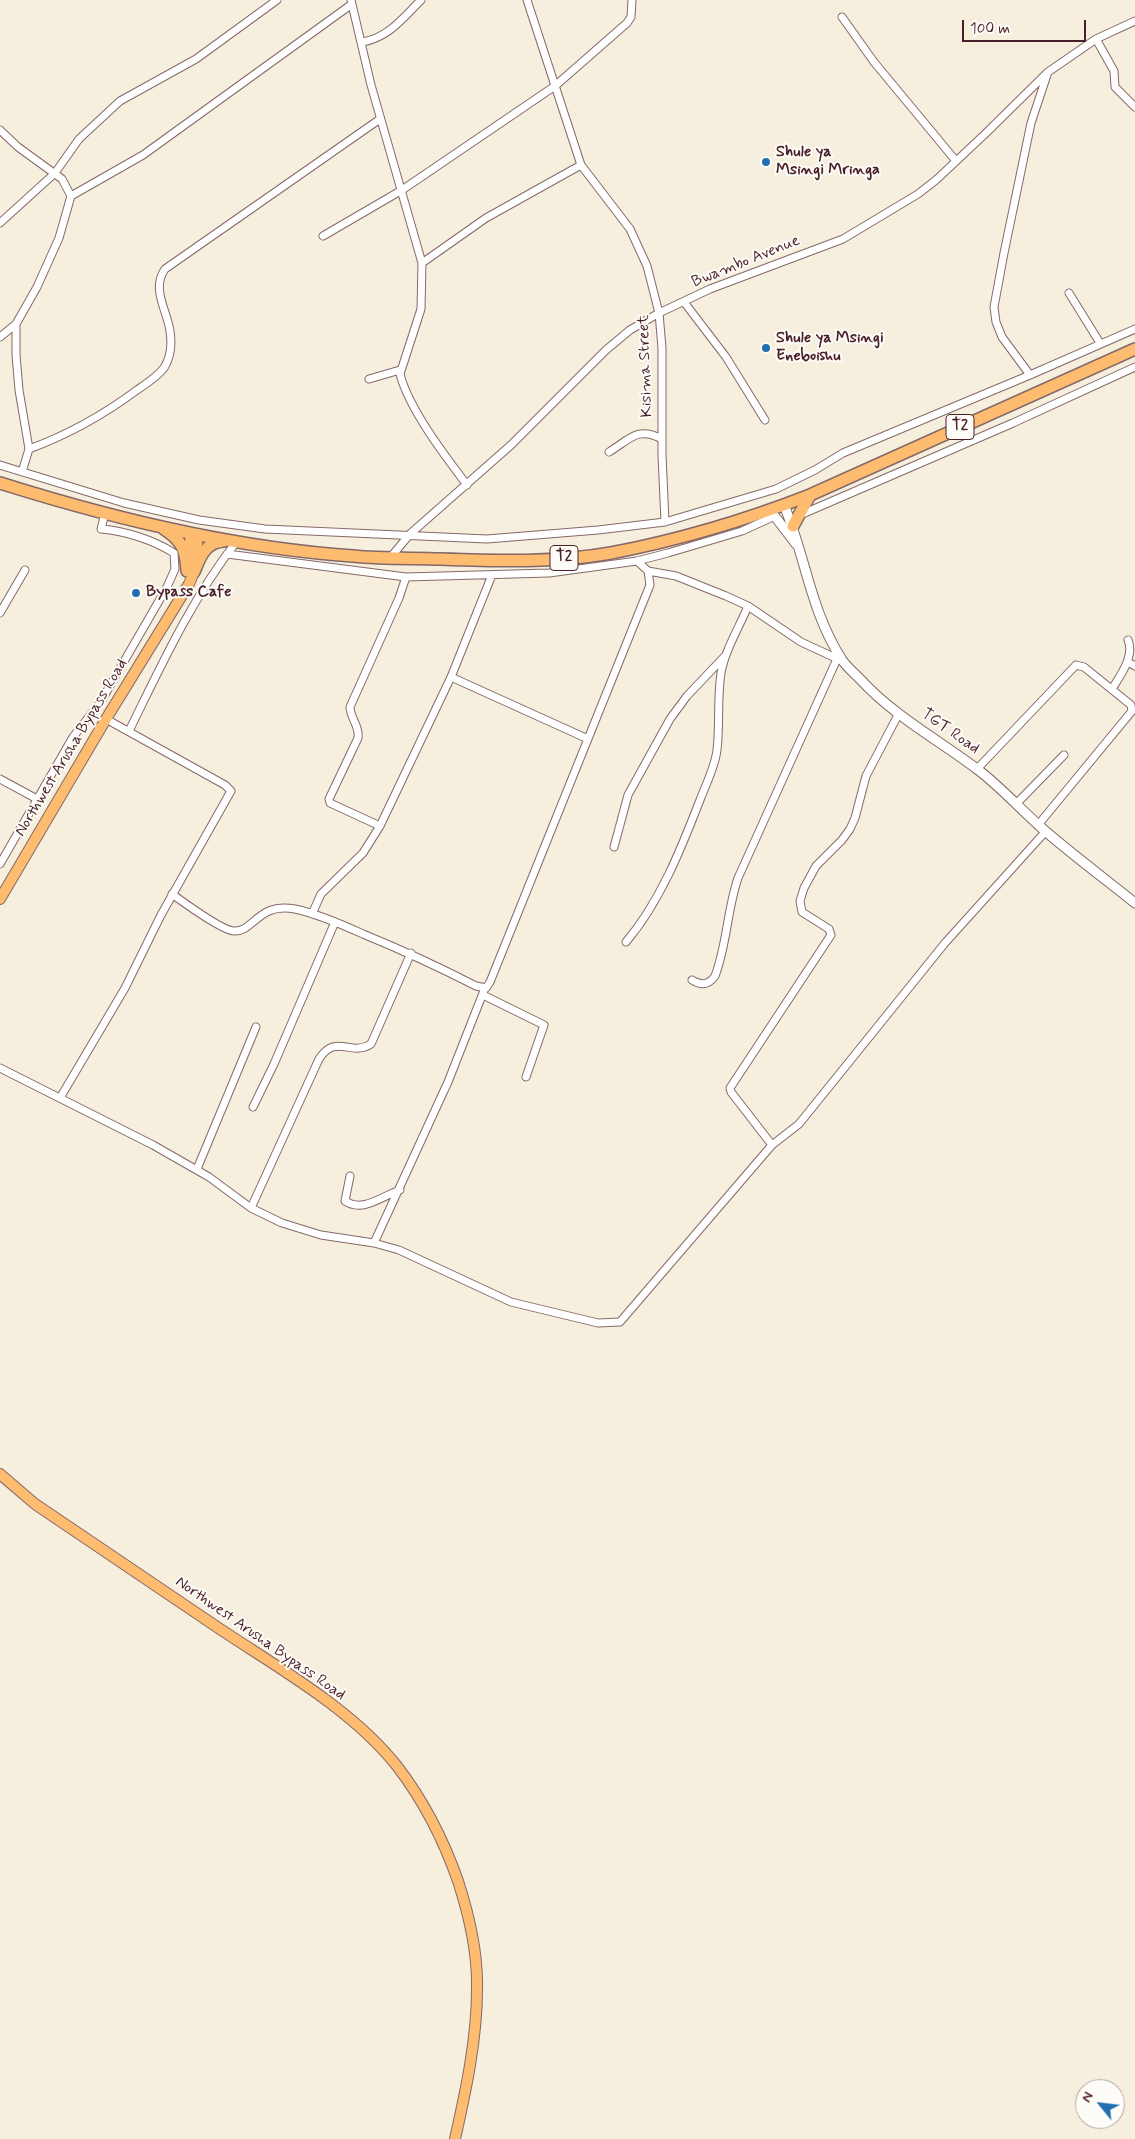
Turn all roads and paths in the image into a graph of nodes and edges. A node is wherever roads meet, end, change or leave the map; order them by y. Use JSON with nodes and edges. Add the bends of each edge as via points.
{"nodes":[{"id":1,"x":277,"y":0,"type":"edge"},
{"id":2,"x":421,"y":0,"type":"edge"},
{"id":3,"x":527,"y":0,"type":"edge"},
{"id":4,"x":632,"y":0,"type":"edge"},
{"id":5,"x":351,"y":2,"type":"edge"},
{"id":6,"x":842,"y":17,"type":"dead end"},
{"id":7,"x":1135,"y":21,"type":"edge"},
{"id":8,"x":1096,"y":39,"type":"junction"},
{"id":9,"x":362,"y":42,"type":"junction"},
{"id":10,"x":1048,"y":72,"type":"junction"},
{"id":11,"x":555,"y":86,"type":"junction"},
{"id":12,"x":1135,"y":107,"type":"edge"},
{"id":13,"x":380,"y":119,"type":"junction"},
{"id":14,"x":0,"y":130,"type":"edge"},
{"id":15,"x":956,"y":161,"type":"junction"},
{"id":16,"x":581,"y":165,"type":"junction"},
{"id":17,"x":55,"y":173,"type":"junction"},
{"id":18,"x":402,"y":190,"type":"junction"},
{"id":19,"x":72,"y":196,"type":"junction"},
{"id":20,"x":0,"y":223,"type":"edge"},
{"id":21,"x":323,"y":236,"type":"dead end"},
{"id":22,"x":422,"y":262,"type":"junction"},
{"id":23,"x":1069,"y":294,"type":"dead end"},
{"id":24,"x":684,"y":302,"type":"junction"},
{"id":25,"x":659,"y":313,"type":"junction"},
{"id":26,"x":16,"y":324,"type":"junction"},
{"id":27,"x":1135,"y":329,"type":"edge"},
{"id":28,"x":0,"y":337,"type":"edge"},
{"id":29,"x":1100,"y":343,"type":"junction"},
{"id":30,"x":1135,"y":349,"type":"edge"},
{"id":31,"x":1135,"y":367,"type":"edge"},
{"id":32,"x":400,"y":370,"type":"junction"},
{"id":33,"x":1030,"y":375,"type":"junction"},
{"id":34,"x":369,"y":379,"type":"dead end"},
{"id":35,"x":765,"y":420,"type":"dead end"},
{"id":36,"x":662,"y":440,"type":"junction"},
{"id":37,"x":29,"y":448,"type":"junction"},
{"id":38,"x":609,"y":452,"type":"dead end"},
{"id":39,"x":0,"y":465,"type":"edge"},
{"id":40,"x":22,"y":472,"type":"junction"},
{"id":41,"x":0,"y":483,"type":"edge"},
{"id":42,"x":467,"y":485,"type":"junction"},
{"id":43,"x":810,"y":495,"type":"junction"},
{"id":44,"x":784,"y":505,"type":"junction"},
{"id":45,"x":105,"y":513,"type":"junction"},
{"id":46,"x":772,"y":513,"type":"junction"},
{"id":47,"x":795,"y":521,"type":"junction"},
{"id":48,"x":665,"y":522,"type":"junction"},
{"id":49,"x":160,"y":527,"type":"junction"},
{"id":50,"x":195,"y":533,"type":"junction"},
{"id":51,"x":410,"y":534,"type":"junction"},
{"id":52,"x":235,"y":541,"type":"junction"},
{"id":53,"x":799,"y":548,"type":"junction"},
{"id":54,"x":227,"y":554,"type":"junction"},
{"id":55,"x":390,"y":558,"type":"junction"},
{"id":56,"x":637,"y":561,"type":"junction"},
{"id":57,"x":25,"y":570,"type":"dead end"},
{"id":58,"x":648,"y":571,"type":"junction"},
{"id":59,"x":191,"y":572,"type":"junction"},
{"id":60,"x":492,"y":575,"type":"junction"},
{"id":61,"x":406,"y":577,"type":"junction"},
{"id":62,"x":748,"y":606,"type":"junction"},
{"id":63,"x":0,"y":613,"type":"edge"},
{"id":64,"x":1128,"y":640,"type":"dead end"},
{"id":65,"x":725,"y":655,"type":"junction"},
{"id":66,"x":840,"y":660,"type":"junction"},
{"id":67,"x":1132,"y":664,"type":"edge"},
{"id":68,"x":451,"y":677,"type":"junction"},
{"id":69,"x":1112,"y":689,"type":"junction"},
{"id":70,"x":898,"y":714,"type":"junction"},
{"id":71,"x":106,"y":719,"type":"junction"},
{"id":72,"x":129,"y":731,"type":"junction"},
{"id":73,"x":588,"y":740,"type":"junction"},
{"id":74,"x":1064,"y":756,"type":"dead end"},
{"id":75,"x":977,"y":769,"type":"junction"},
{"id":76,"x":0,"y":779,"type":"edge"},
{"id":77,"x":37,"y":798,"type":"junction"},
{"id":78,"x":1017,"y":803,"type":"junction"},
{"id":79,"x":1038,"y":825,"type":"junction"},
{"id":80,"x":380,"y":826,"type":"junction"},
{"id":81,"x":1046,"y":831,"type":"junction"},
{"id":82,"x":614,"y":847,"type":"dead end"},
{"id":83,"x":0,"y":864,"type":"edge"},
{"id":84,"x":172,"y":894,"type":"junction"},
{"id":85,"x":0,"y":899,"type":"edge"},
{"id":86,"x":1135,"y":903,"type":"edge"},
{"id":87,"x":312,"y":914,"type":"junction"},
{"id":88,"x":335,"y":922,"type":"junction"},
{"id":89,"x":626,"y":942,"type":"dead end"},
{"id":90,"x":411,"y":953,"type":"junction"},
{"id":91,"x":692,"y":980,"type":"dead end"},
{"id":92,"x":484,"y":992,"type":"junction"},
{"id":93,"x":256,"y":1027,"type":"dead end"},
{"id":94,"x":0,"y":1068,"type":"edge"},
{"id":95,"x":526,"y":1077,"type":"dead end"},
{"id":96,"x":60,"y":1098,"type":"junction"},
{"id":97,"x":253,"y":1107,"type":"dead end"},
{"id":98,"x":772,"y":1145,"type":"junction"},
{"id":99,"x":197,"y":1169,"type":"junction"},
{"id":100,"x":350,"y":1176,"type":"dead end"},
{"id":101,"x":400,"y":1190,"type":"junction"},
{"id":102,"x":251,"y":1208,"type":"junction"},
{"id":103,"x":374,"y":1243,"type":"junction"},
{"id":104,"x":0,"y":1474,"type":"edge"},
{"id":105,"x":455,"y":2139,"type":"edge"}],
"edges":[{"from":1,"to":17,"type":"street","via":[[196,59],[120,101],[80,139]]},
{"from":2,"to":9,"type":"street","via":[[389,32]]},
{"from":3,"to":11,"type":"street","name":"Kisima Street"},
{"from":4,"to":11,"type":"street","via":[[631,17],[627,23]]},
{"from":5,"to":9,"type":"street"},
{"from":5,"to":19,"type":"street","via":[[143,155]]},
{"from":6,"to":15,"type":"street","via":[[874,62]]},
{"from":7,"to":8,"type":"street","name":"Bwambo Avenue"},
{"from":8,"to":10,"type":"street","name":"Bwambo Avenue"},
{"from":8,"to":12,"type":"street","via":[[1114,71],[1114,87]]},
{"from":9,"to":13,"type":"street"},
{"from":10,"to":15,"type":"street","name":"Bwambo Avenue"},
{"from":10,"to":33,"type":"street","via":[[1031,123],[994,306],[1002,337]]},
{"from":11,"to":16,"type":"street","name":"Kisima Street"},
{"from":11,"to":18,"type":"street"},
{"from":13,"to":18,"type":"street"},
{"from":13,"to":37,"type":"street","via":[[165,269],[158,283],[170,332],[171,348],[164,368],[96,419]]},
{"from":14,"to":17,"type":"street"},
{"from":15,"to":24,"type":"street","name":"Bwambo Avenue","via":[[918,194],[844,239]]},
{"from":16,"to":22,"type":"street","via":[[486,218]]},
{"from":16,"to":25,"type":"street","name":"Kisima Street","via":[[630,230],[647,266]]},
{"from":17,"to":19,"type":"street"},
{"from":17,"to":20,"type":"street"},
{"from":18,"to":21,"type":"street"},
{"from":18,"to":22,"type":"street"},
{"from":19,"to":26,"type":"street","via":[[59,238]]},
{"from":22,"to":32,"type":"street","via":[[421,308]]},
{"from":23,"to":29,"type":"street"},
{"from":24,"to":25,"type":"street","name":"Bwambo Avenue"},
{"from":24,"to":35,"type":"street","via":[[726,358]]},
{"from":25,"to":36,"type":"street","name":"Kisima Street","via":[[663,366]]},
{"from":25,"to":42,"type":"street","name":"Bwambo Avenue","via":[[630,330],[606,350]]},
{"from":26,"to":28,"type":"street"},
{"from":26,"to":37,"type":"street","via":[[18,382]]},
{"from":27,"to":29,"type":"street"},
{"from":29,"to":33,"type":"street"},
{"from":30,"to":43,"type":"highway","number":"T2"},
{"from":31,"to":47,"type":"street"},
{"from":32,"to":34,"type":"street"},
{"from":32,"to":42,"type":"street","via":[[402,382],[420,416]]},
{"from":33,"to":48,"type":"street","via":[[843,453],[776,489]]},
{"from":36,"to":38,"type":"street","via":[[651,433],[642,433]]},
{"from":36,"to":48,"type":"street","name":"Kisima Street"},
{"from":37,"to":40,"type":"street"},
{"from":39,"to":40,"type":"street"},
{"from":40,"to":51,"type":"street","via":[[124,503],[199,520],[265,530]]},
{"from":41,"to":45,"type":"highway","number":"T2"},
{"from":42,"to":51,"type":"street","name":"Bwambo Avenue"},
{"from":43,"to":44,"type":"highway","number":"T2"},
{"from":43,"to":47,"type":"highway"},
{"from":44,"to":46,"type":"highway","number":"T2"},
{"from":44,"to":47,"type":"street","name":"TGT Road"},
{"from":45,"to":49,"type":"highway","number":"T2"},
{"from":45,"to":77,"type":"street","via":[[101,529],[163,546],[174,553],[175,569],[100,703],[73,737]]},
{"from":46,"to":53,"type":"street"},
{"from":46,"to":55,"type":"highway","number":"T2","via":[[610,553],[497,561]]},
{"from":46,"to":56,"type":"street","via":[[742,531]]},
{"from":47,"to":53,"type":"street","name":"TGT Road"},
{"from":48,"to":51,"type":"street","via":[[487,539]]},
{"from":49,"to":50,"type":"highway","number":"T2"},
{"from":49,"to":59,"type":"highway","via":[[182,544]]},
{"from":50,"to":52,"type":"highway","number":"T2"},
{"from":50,"to":59,"type":"main road","name":"Northwest Arusha Bypass Road"},
{"from":51,"to":55,"type":"street","name":"Bwambo Avenue"},
{"from":52,"to":54,"type":"street"},
{"from":52,"to":55,"type":"highway","number":"T2"},
{"from":52,"to":59,"type":"highway","via":[[220,541],[206,548]]},
{"from":53,"to":66,"type":"street","name":"TGT Road","via":[[820,620]]},
{"from":54,"to":61,"type":"street"},
{"from":54,"to":72,"type":"street","via":[[163,661]]},
{"from":56,"to":58,"type":"street"},
{"from":56,"to":60,"type":"street","via":[[549,573]]},
{"from":57,"to":63,"type":"street"},
{"from":58,"to":62,"type":"street","via":[[676,576]]},
{"from":58,"to":73,"type":"street","via":[[650,585]]},
{"from":59,"to":71,"type":"main road","name":"Northwest Arusha Bypass Road","via":[[171,613]]},
{"from":60,"to":61,"type":"street"},
{"from":60,"to":68,"type":"street"},
{"from":61,"to":80,"type":"street","via":[[400,598],[350,707],[358,738],[329,799],[330,803]]},
{"from":62,"to":65,"type":"street"},
{"from":62,"to":66,"type":"street","via":[[800,642]]},
{"from":64,"to":67,"type":"street"},
{"from":65,"to":82,"type":"street","via":[[670,719],[628,795]]},
{"from":65,"to":89,"type":"street","via":[[719,690],[717,751],[709,777],[691,824],[656,897]]},
{"from":66,"to":70,"type":"street","name":"TGT Road"},
{"from":66,"to":91,"type":"street","via":[[738,878],[715,976],[705,984]]},
{"from":67,"to":69,"type":"street"},
{"from":68,"to":73,"type":"street"},
{"from":68,"to":80,"type":"street"},
{"from":69,"to":75,"type":"street","via":[[1084,667],[1076,665]]},
{"from":69,"to":79,"type":"street","via":[[1132,706],[1132,711]]},
{"from":70,"to":75,"type":"street","name":"TGT Road"},
{"from":70,"to":98,"type":"street","via":[[866,776],[850,829],[816,866],[800,901],[802,912],[828,929],[831,935],[730,1088]]},
{"from":71,"to":72,"type":"street"},
{"from":71,"to":85,"type":"main road","name":"Northwest Arusha Bypass Road"},
{"from":72,"to":84,"type":"street","via":[[231,791]]},
{"from":73,"to":92,"type":"street"},
{"from":74,"to":78,"type":"street"},
{"from":75,"to":78,"type":"street","name":"TGT Road"},
{"from":76,"to":77,"type":"street"},
{"from":77,"to":83,"type":"street"},
{"from":78,"to":79,"type":"street","name":"TGT Road"},
{"from":79,"to":81,"type":"street","name":"TGT Road"},
{"from":80,"to":87,"type":"street","via":[[363,854],[321,894]]},
{"from":81,"to":86,"type":"street","name":"TGT Road"},
{"from":81,"to":98,"type":"street","via":[[945,942],[799,1124]]},
{"from":84,"to":87,"type":"street","via":[[235,932],[261,914],[277,908]]},
{"from":84,"to":96,"type":"street","via":[[125,988]]},
{"from":87,"to":88,"type":"street"},
{"from":88,"to":90,"type":"street"},
{"from":88,"to":97,"type":"street"},
{"from":90,"to":92,"type":"street"},
{"from":90,"to":102,"type":"street","via":[[371,1044],[357,1048],[331,1046],[324,1051]]},
{"from":92,"to":95,"type":"street","via":[[544,1025]]},
{"from":92,"to":101,"type":"street"},
{"from":93,"to":99,"type":"street"},
{"from":94,"to":96,"type":"street"},
{"from":96,"to":99,"type":"street"},
{"from":98,"to":103,"type":"street","via":[[620,1322],[598,1323],[511,1302],[399,1250]]},
{"from":99,"to":102,"type":"street"},
{"from":100,"to":101,"type":"street","via":[[345,1201],[350,1204],[369,1205]]},
{"from":101,"to":103,"type":"street"},
{"from":102,"to":103,"type":"street","via":[[320,1236]]},
{"from":104,"to":105,"type":"main road","name":"Northwest Arusha Bypass Road","via":[[35,1504],[317,1693],[363,1732],[396,1766],[447,1850],[467,1908],[476,1963],[474,2030]]}]}
